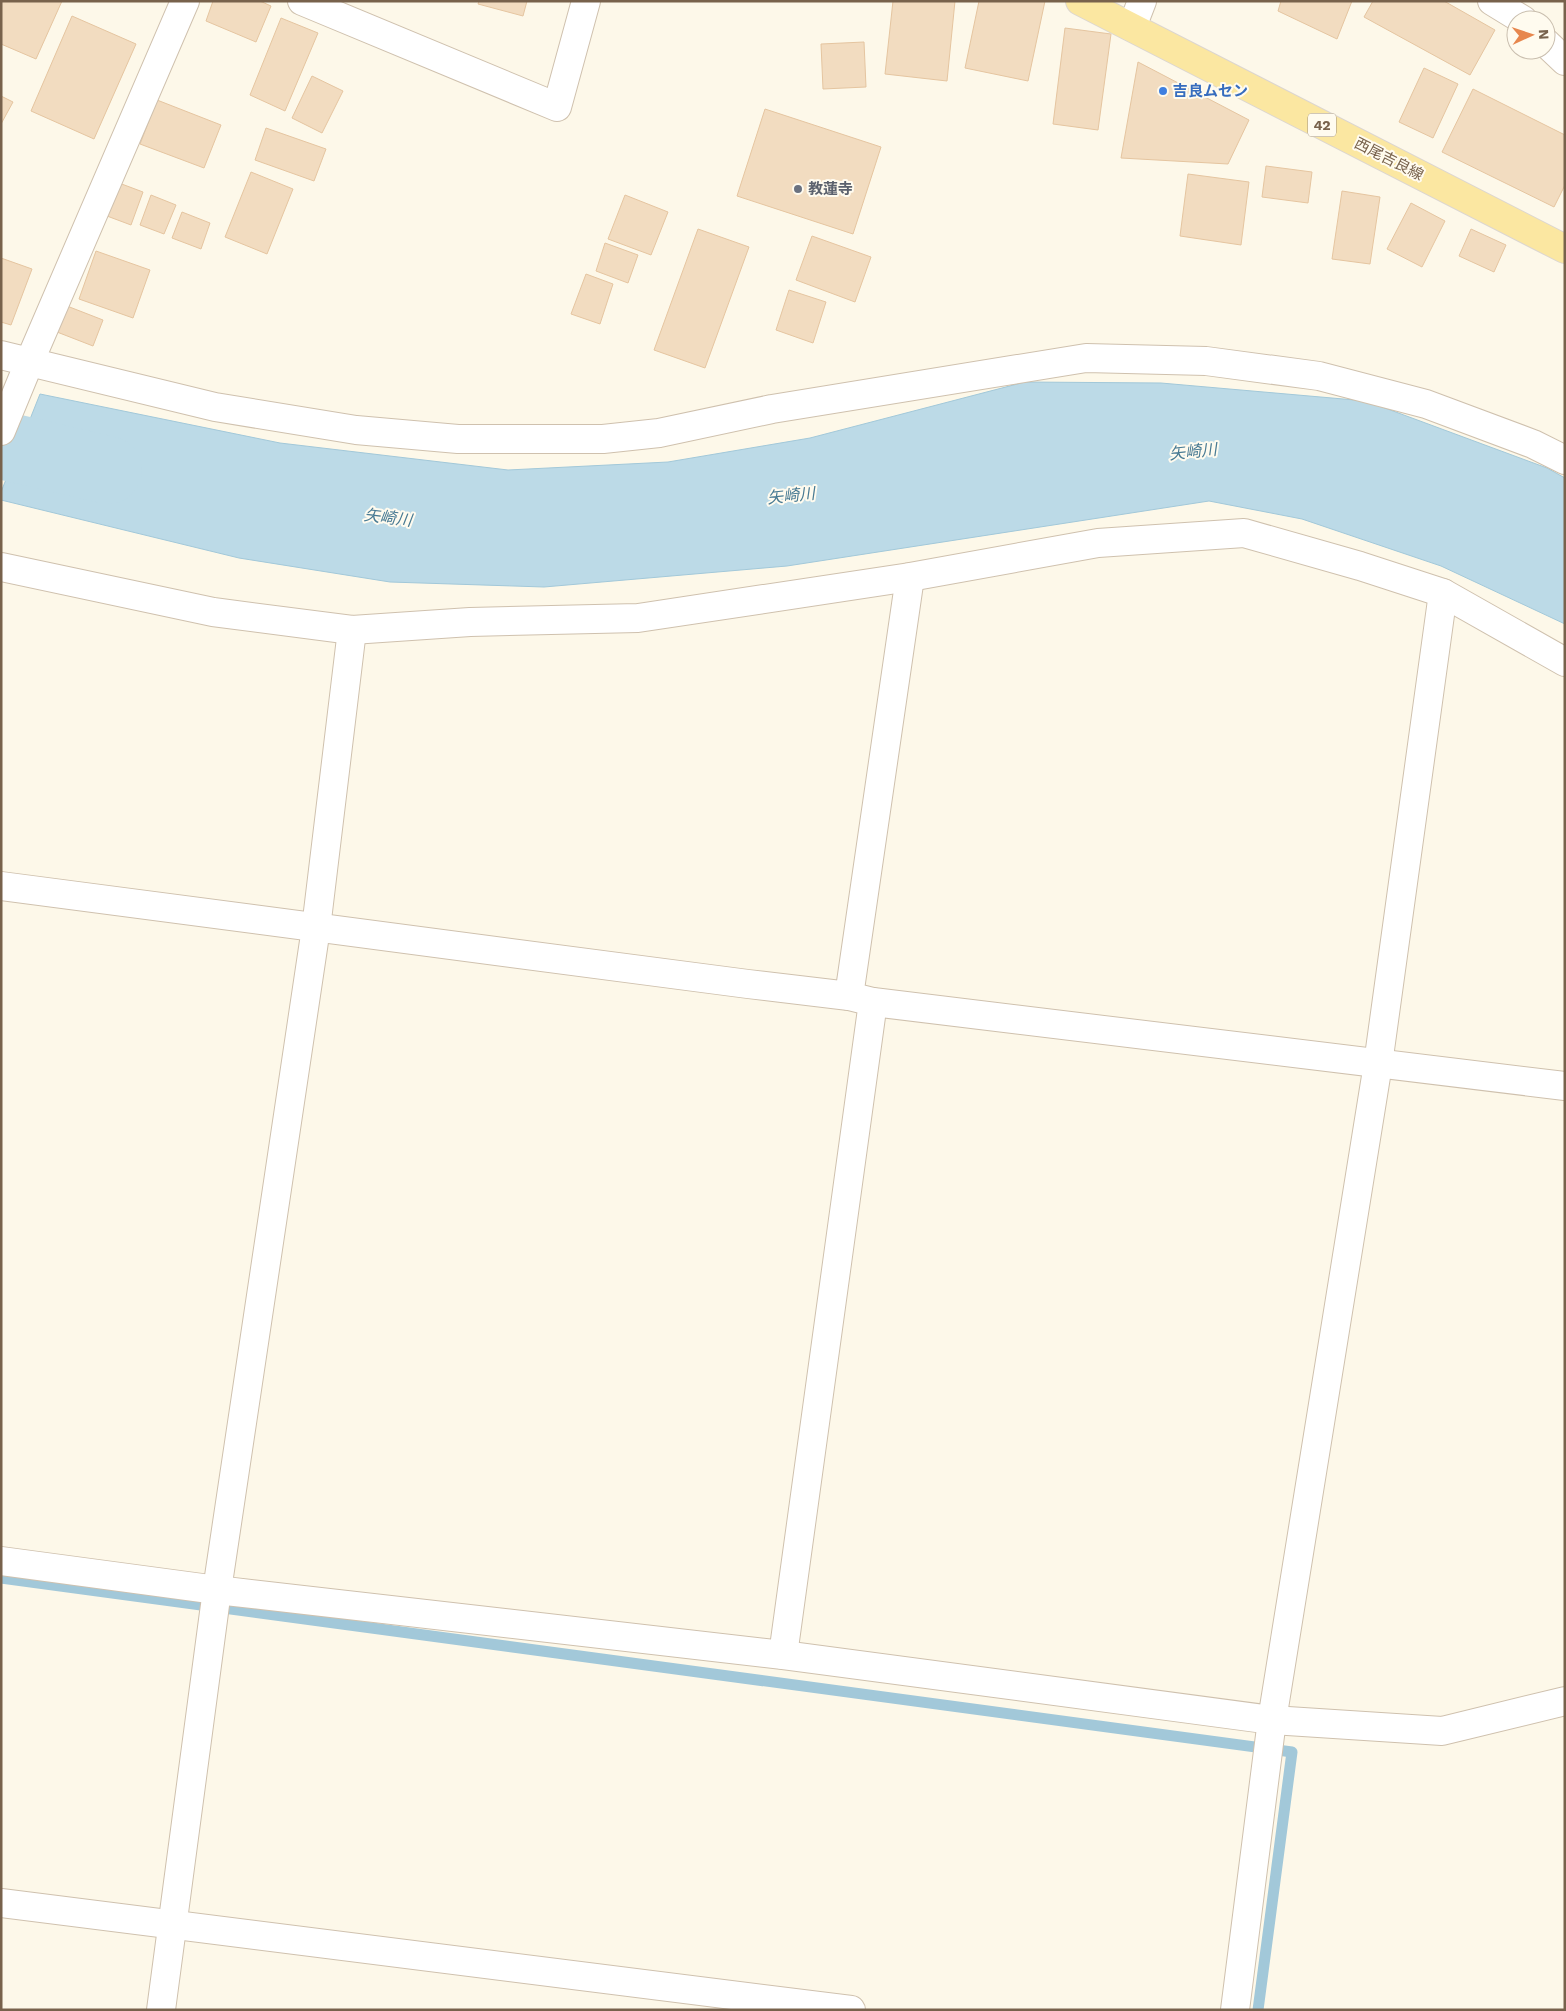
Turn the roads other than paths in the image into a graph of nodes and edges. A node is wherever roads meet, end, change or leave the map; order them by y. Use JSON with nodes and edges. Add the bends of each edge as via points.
{"nodes":[{"id":1,"x":185,"y":1,"type":"edge"},
{"id":2,"x":302,"y":1,"type":"edge"},
{"id":3,"x":586,"y":1,"type":"edge"},
{"id":4,"x":1080,"y":1,"type":"edge"},
{"id":5,"x":1142,"y":1,"type":"edge"},
{"id":6,"x":1492,"y":1,"type":"edge"},
{"id":7,"x":1506,"y":10,"type":"edge"},
{"id":8,"x":1132,"y":28,"type":"junction"},
{"id":9,"x":1556,"y":52,"type":"edge"},
{"id":10,"x":1565,"y":61,"type":"edge"},
{"id":11,"x":1565,"y":249,"type":"edge"},
{"id":12,"x":1,"y":355,"type":"edge"},
{"id":13,"x":29,"y":362,"type":"junction"},
{"id":14,"x":1,"y":431,"type":"edge"},
{"id":15,"x":1565,"y":460,"type":"edge"},
{"id":16,"x":1,"y":568,"type":"edge"},
{"id":17,"x":910,"y":577,"type":"junction"},
{"id":18,"x":1443,"y":593,"type":"junction"},
{"id":19,"x":352,"y":630,"type":"junction"},
{"id":20,"x":1565,"y":662,"type":"edge"},
{"id":21,"x":1,"y":886,"type":"edge"},
{"id":22,"x":316,"y":928,"type":"junction"},
{"id":23,"x":861,"y":999,"type":"junction"},
{"id":24,"x":1378,"y":1064,"type":"junction"},
{"id":25,"x":1565,"y":1086,"type":"edge"},
{"id":26,"x":1,"y":1561,"type":"edge"},
{"id":27,"x":218,"y":1590,"type":"junction"},
{"id":28,"x":784,"y":1655,"type":"junction"},
{"id":29,"x":1565,"y":1701,"type":"edge"},
{"id":30,"x":1272,"y":1720,"type":"junction"},
{"id":31,"x":1,"y":1903,"type":"edge"},
{"id":32,"x":172,"y":1924,"type":"junction"},
{"id":33,"x":161,"y":2010,"type":"edge"},
{"id":34,"x":851,"y":2010,"type":"edge"},
{"id":35,"x":1235,"y":2010,"type":"edge"}],
"edges":[{"from":1,"to":13,"type":"street"},
{"from":2,"to":3,"type":"street","via":[[557,107]]},
{"from":4,"to":8,"type":"main road","name":"西尾吉良線","number":"42"},
{"from":5,"to":8,"type":"street"},
{"from":6,"to":7,"type":"street"},
{"from":8,"to":11,"type":"main road","name":"西尾吉良線","number":"42"},
{"from":9,"to":10,"type":"street"},
{"from":12,"to":13,"type":"street"},
{"from":13,"to":14,"type":"street"},
{"from":13,"to":15,"type":"street","via":[[215,407],[356,430],[467,439],[603,438],[659,432],[1086,358],[1206,361],[1319,376],[1426,404],[1533,444]]},
{"from":16,"to":19,"type":"street","via":[[213,612]]},
{"from":17,"to":18,"type":"street","via":[[1098,543],[1244,533]]},
{"from":17,"to":19,"type":"street","via":[[638,618],[470,622]]},
{"from":17,"to":23,"type":"street"},
{"from":18,"to":20,"type":"street"},
{"from":18,"to":24,"type":"street"},
{"from":19,"to":22,"type":"street"},
{"from":21,"to":22,"type":"street"},
{"from":22,"to":23,"type":"street"},
{"from":22,"to":27,"type":"street"},
{"from":23,"to":24,"type":"street"},
{"from":23,"to":28,"type":"street"},
{"from":24,"to":25,"type":"street"},
{"from":24,"to":30,"type":"street"},
{"from":26,"to":27,"type":"street"},
{"from":27,"to":28,"type":"street"},
{"from":27,"to":32,"type":"street"},
{"from":28,"to":30,"type":"street"},
{"from":29,"to":30,"type":"street","via":[[1442,1731]]},
{"from":30,"to":35,"type":"street"},
{"from":31,"to":32,"type":"street"},
{"from":32,"to":33,"type":"street"},
{"from":32,"to":34,"type":"street"}]}
